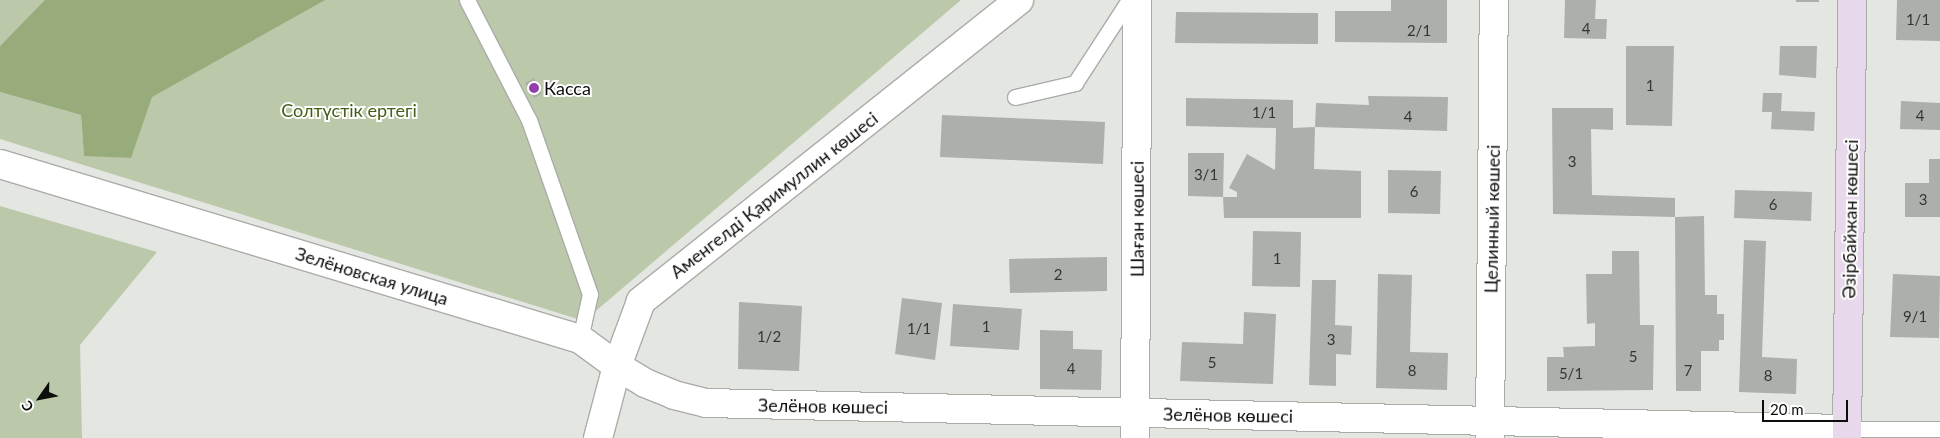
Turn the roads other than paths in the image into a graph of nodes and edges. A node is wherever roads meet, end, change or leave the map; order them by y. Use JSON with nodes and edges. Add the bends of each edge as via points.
{"nodes":[{"id":1,"x":467,"y":0,"type":"edge"},
{"id":2,"x":1019,"y":0,"type":"edge"},
{"id":3,"x":1129,"y":0,"type":"edge"},
{"id":4,"x":1137,"y":0,"type":"edge"},
{"id":5,"x":1494,"y":0,"type":"edge"},
{"id":6,"x":1852,"y":0,"type":"edge"},
{"id":7,"x":1015,"y":98,"type":"dead end"},
{"id":8,"x":0,"y":164,"type":"edge"},
{"id":9,"x":580,"y":339,"type":"junction"},
{"id":10,"x":617,"y":366,"type":"junction"},
{"id":11,"x":1136,"y":425,"type":"edge"},
{"id":12,"x":1490,"y":429,"type":"edge"},
{"id":13,"x":1940,"y":429,"type":"edge"},
{"id":14,"x":1847,"y":433,"type":"edge"},
{"id":15,"x":598,"y":438,"type":"edge"}],
"edges":[{"from":1,"to":9,"type":"lane","via":[[530,120],[590,294]]},
{"from":2,"to":10,"type":"street","name":"Аменгелді Қаримуллин көшесі","via":[[641,300]]},
{"from":3,"to":7,"type":"lane","via":[[1074,83]]},
{"from":4,"to":11,"type":"street","name":"Шаған көшесі"},
{"from":5,"to":12,"type":"street","name":"Целинный көшесі"},
{"from":6,"to":14,"type":"main road","name":"Әзірбайжан көшесі"},
{"from":8,"to":9,"type":"street","name":"Зелёновская улица"},
{"from":9,"to":10,"type":"street","name":"Зелёновская улица"},
{"from":10,"to":11,"type":"street","name":"Зелёнов көшесі","via":[[645,383],[706,403]]},
{"from":10,"to":15,"type":"street","name":"Аменгелді Қаримуллин көшесі"},
{"from":11,"to":12,"type":"street","name":"Зелёнов көшесі"},
{"from":12,"to":14,"type":"street","name":"Зелёнов көшесі"},
{"from":13,"to":14,"type":"lane"}]}
